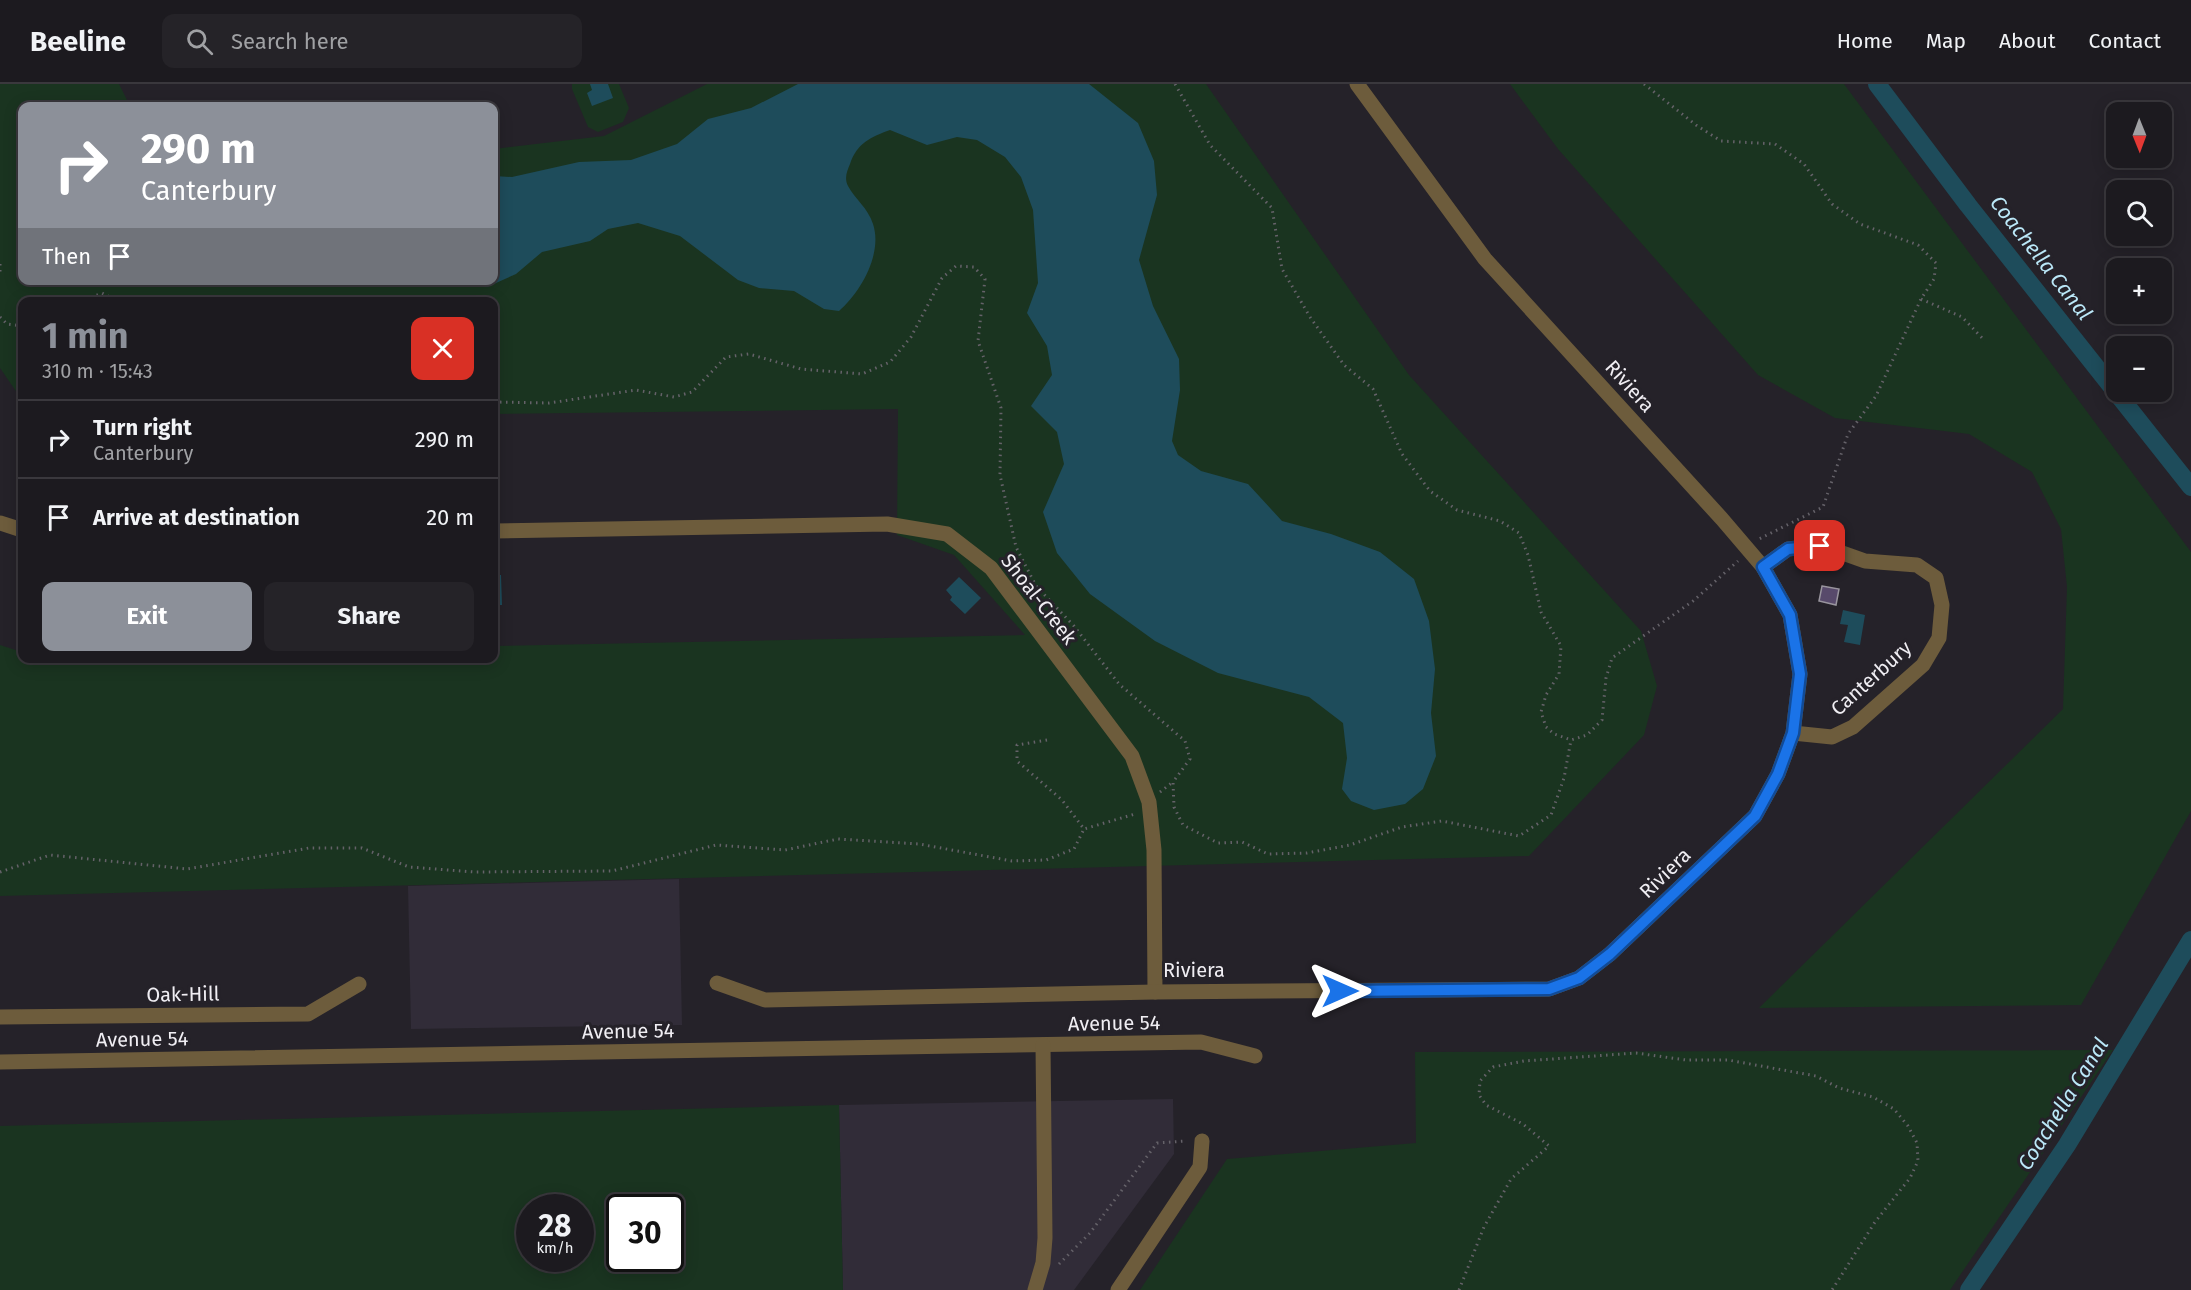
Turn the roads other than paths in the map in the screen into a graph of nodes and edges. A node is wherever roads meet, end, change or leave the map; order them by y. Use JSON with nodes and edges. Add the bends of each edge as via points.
{"nodes":[{"id":1,"x":1357,"y":84,"type":"edge"},
{"id":2,"x":0,"y":523,"type":"edge"},
{"id":3,"x":18,"y":529,"type":"edge"},
{"id":4,"x":498,"y":531,"type":"edge"},
{"id":5,"x":1763,"y":567,"type":"junction"},
{"id":6,"x":1793,"y":733,"type":"junction"},
{"id":7,"x":717,"y":983,"type":"dead end"},
{"id":8,"x":359,"y":984,"type":"dead end"},
{"id":9,"x":1155,"y":992,"type":"junction"},
{"id":10,"x":0,"y":1017,"type":"edge"},
{"id":11,"x":1043,"y":1045,"type":"junction"},
{"id":12,"x":1255,"y":1056,"type":"dead end"},
{"id":13,"x":0,"y":1062,"type":"edge"},
{"id":14,"x":1202,"y":1141,"type":"road end"},
{"id":15,"x":1036,"y":1288,"type":"edge"},
{"id":16,"x":1118,"y":1290,"type":"edge"}],
"edges":[{"from":1,"to":5,"type":"street","name":"Riviera","via":[[1485,259]]},
{"from":2,"to":3,"type":"street"},
{"from":4,"to":9,"type":"street","name":"Shoal-Creek","via":[[886,524],[947,534],[990,568],[1132,756],[1149,802],[1154,850]]},
{"from":5,"to":6,"type":"street","name":"Riviera","via":[[1790,615],[1800,674]]},
{"from":5,"to":6,"type":"street","name":"Canterbury","via":[[1788,549],[1820,546],[1865,561],[1917,565],[1936,578],[1942,604],[1939,638],[1923,665],[1853,727],[1832,737]]},
{"from":6,"to":9,"type":"street","name":"Riviera","via":[[1778,774],[1755,816],[1610,954],[1579,978],[1549,989]]},
{"from":7,"to":9,"type":"street","name":"Riviera","via":[[765,1000]]},
{"from":8,"to":10,"type":"street","name":"Oak-Hill","via":[[308,1014]]},
{"from":11,"to":12,"type":"street","name":"Avenue 54","via":[[1201,1042]]},
{"from":11,"to":13,"type":"street","name":"Avenue 54"},
{"from":11,"to":15,"type":"street","via":[[1045,1238]]},
{"from":14,"to":16,"type":"street","via":[[1200,1167]]}]}
